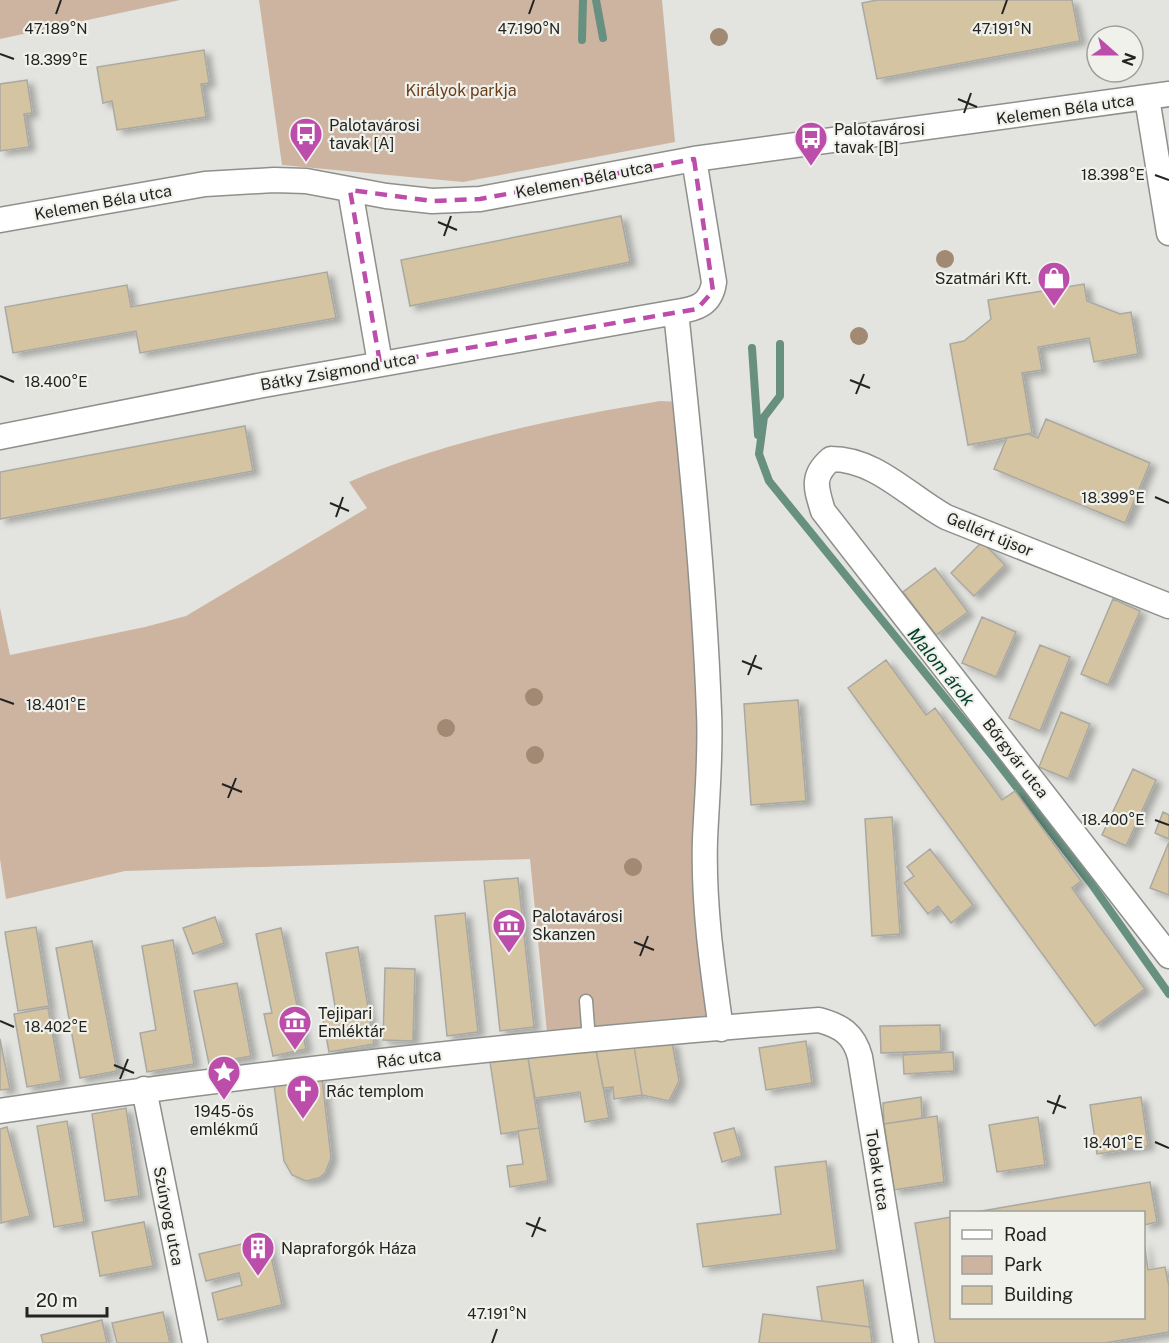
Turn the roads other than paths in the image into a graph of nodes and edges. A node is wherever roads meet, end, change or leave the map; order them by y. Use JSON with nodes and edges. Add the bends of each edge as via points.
{"nodes":[{"id":1,"x":1158,"y":96,"type":"edge"},
{"id":2,"x":694,"y":159,"type":"junction"},
{"id":3,"x":350,"y":190,"type":"junction"},
{"id":4,"x":0,"y":220,"type":"edge"},
{"id":5,"x":1169,"y":233,"type":"edge"},
{"id":6,"x":676,"y":312,"type":"junction"},
{"id":7,"x":380,"y":363,"type":"junction"},
{"id":8,"x":0,"y":437,"type":"edge"},
{"id":9,"x":820,"y":468,"type":"joint"},
{"id":10,"x":1169,"y":606,"type":"edge"},
{"id":11,"x":1169,"y":956,"type":"edge"},
{"id":12,"x":586,"y":1001,"type":"dead end"},
{"id":13,"x":819,"y":1020,"type":"joint"},
{"id":14,"x":721,"y":1029,"type":"junction"},
{"id":15,"x":589,"y":1040,"type":"junction"},
{"id":16,"x":144,"y":1089,"type":"junction"},
{"id":17,"x":0,"y":1111,"type":"edge"},
{"id":18,"x":195,"y":1343,"type":"edge"},
{"id":19,"x":906,"y":1343,"type":"edge"}],
"edges":[{"from":1,"to":2,"type":"street","name":"Kelemen Béla utca"},
{"from":1,"to":5,"type":"street"},
{"from":2,"to":3,"type":"street","name":"Kelemen Béla utca","via":[[480,199],[432,201]]},
{"from":2,"to":6,"type":"street","name":"Bátky Zsigmond utca","via":[[713,291],[697,309]]},
{"from":3,"to":4,"type":"street","name":"Kelemen Béla utca","via":[[306,181],[206,184]]},
{"from":3,"to":7,"type":"street"},
{"from":6,"to":7,"type":"street","name":"Bátky Zsigmond utca"},
{"from":6,"to":14,"type":"street","via":[[706,650],[709,946]]},
{"from":7,"to":8,"type":"street","name":"Bátky Zsigmond utca"},
{"from":9,"to":10,"type":"street","name":"Gellért újsor","via":[[831,459],[850,459],[873,468],[946,517]]},
{"from":9,"to":11,"type":"street","name":"Bőrgyár utca","via":[[817,491],[823,511]]},
{"from":12,"to":15,"type":"lane"},
{"from":13,"to":14,"type":"street","name":"Rác utca"},
{"from":13,"to":19,"type":"street","name":"Tobak utca","via":[[836,1024],[856,1042]]},
{"from":14,"to":15,"type":"street","name":"Rác utca"},
{"from":15,"to":16,"type":"street","name":"Rác utca"},
{"from":16,"to":17,"type":"street","name":"Rác utca"},
{"from":16,"to":18,"type":"street","name":"Szúnyog utca"}]}
